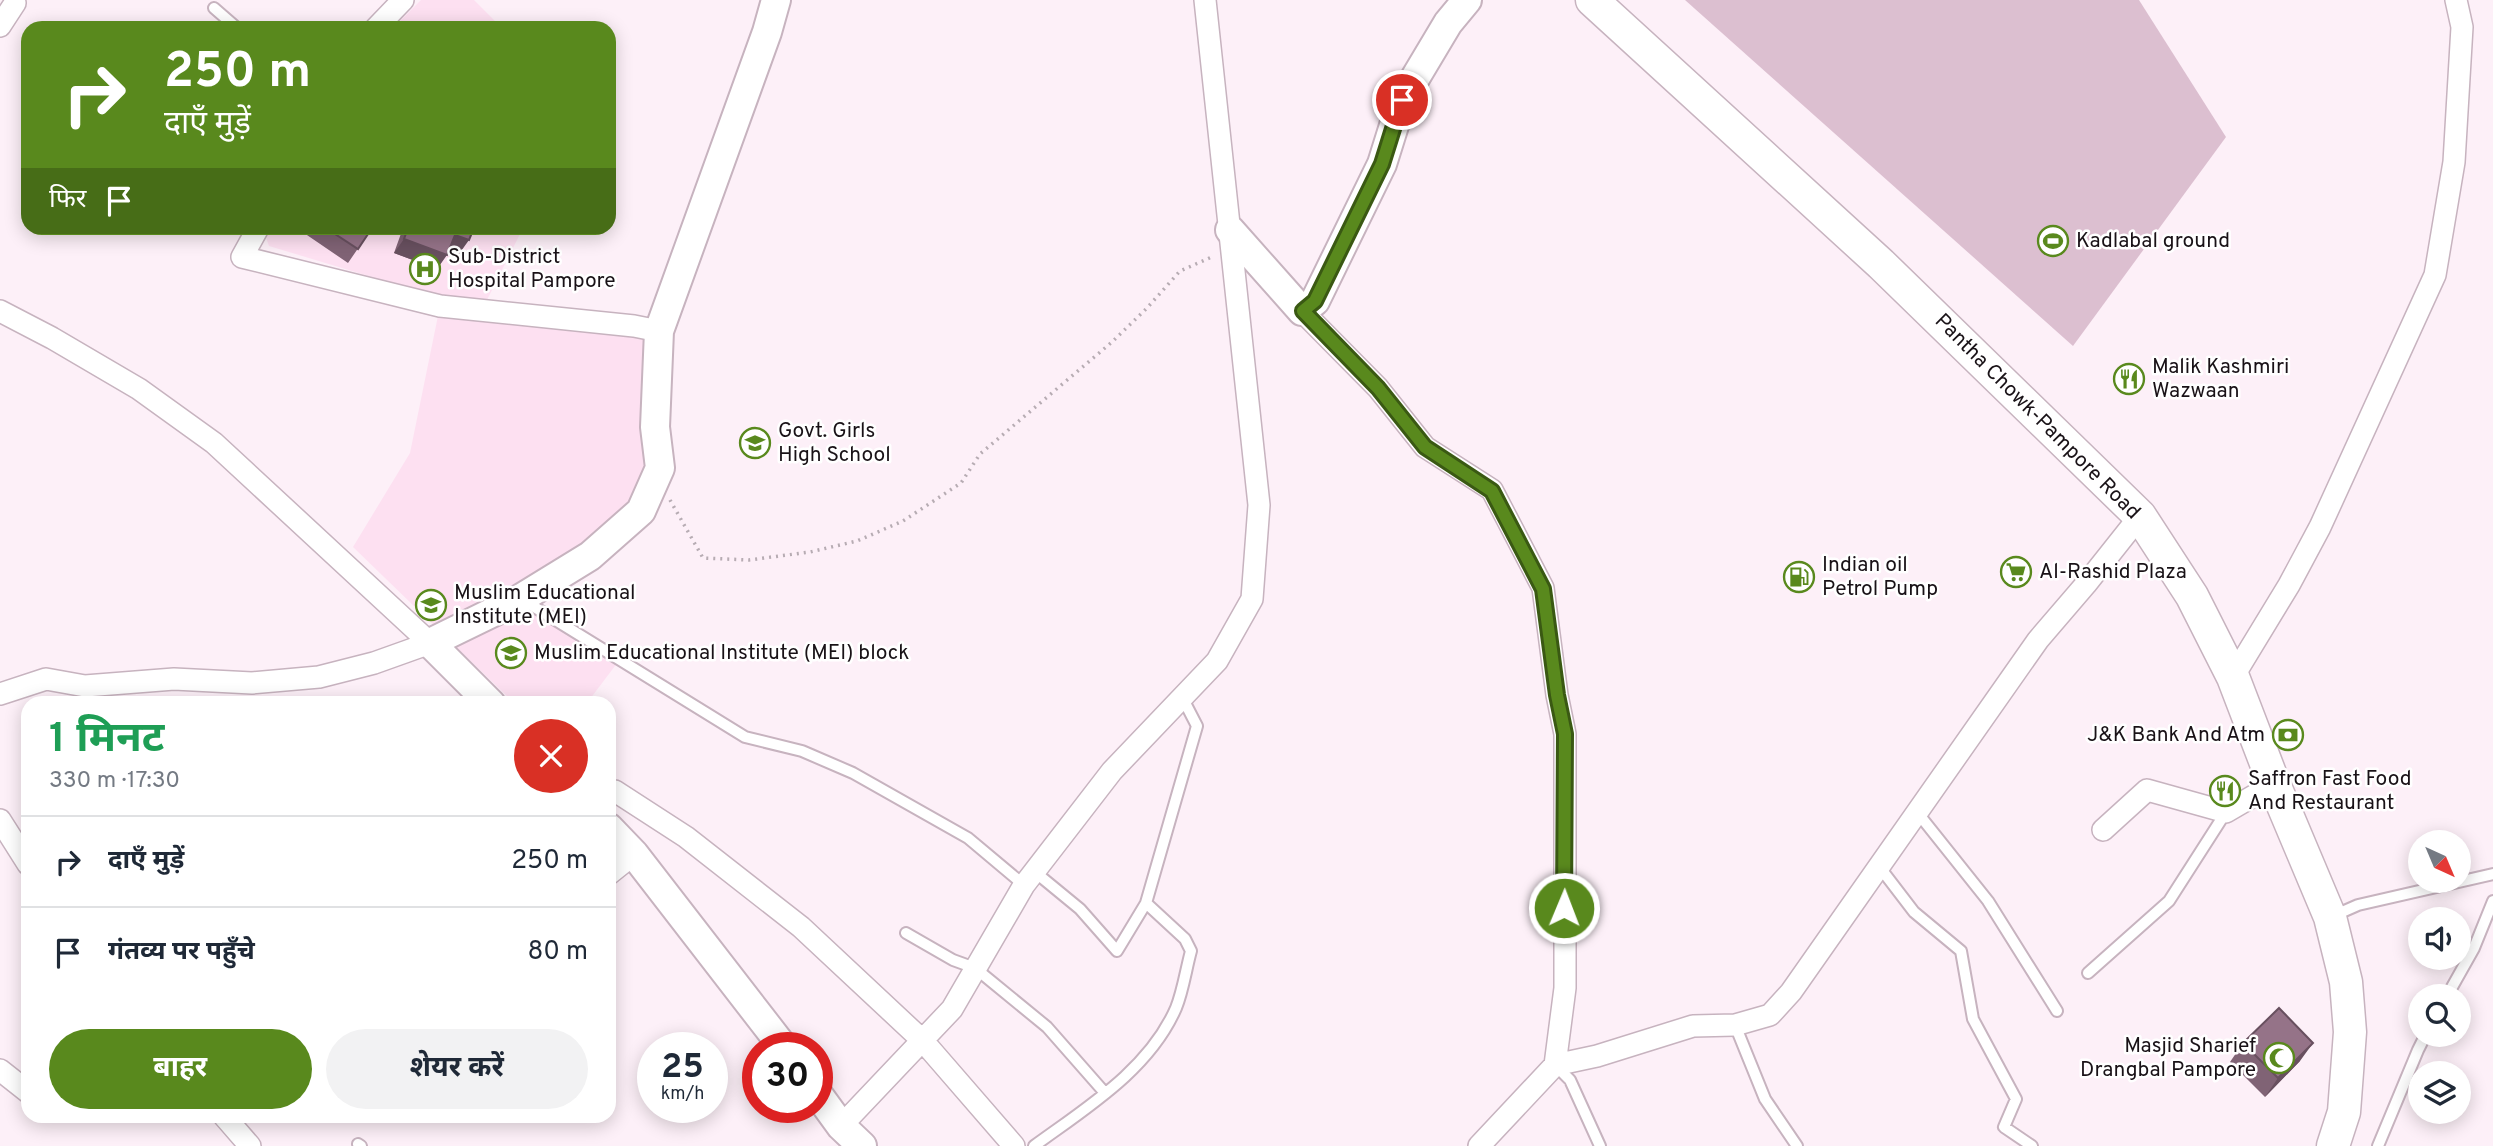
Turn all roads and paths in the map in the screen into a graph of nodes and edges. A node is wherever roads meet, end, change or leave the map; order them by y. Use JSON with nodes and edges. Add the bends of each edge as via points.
{"nodes":[{"id":1,"x":403,"y":0,"type":"edge"},
{"id":2,"x":776,"y":0,"type":"edge"},
{"id":3,"x":1205,"y":0,"type":"edge"},
{"id":4,"x":1467,"y":0,"type":"edge"},
{"id":5,"x":1592,"y":0,"type":"edge"},
{"id":6,"x":2456,"y":0,"type":"edge"},
{"id":7,"x":13,"y":2,"type":"edge"},
{"id":8,"x":214,"y":9,"type":"dead end"},
{"id":9,"x":229,"y":21,"type":"edge"},
{"id":10,"x":383,"y":21,"type":"edge"},
{"id":11,"x":0,"y":26,"type":"edge"},
{"id":12,"x":254,"y":235,"type":"edge"},
{"id":13,"x":1231,"y":239,"type":"junction"},
{"id":14,"x":0,"y":311,"type":"edge"},
{"id":15,"x":1303,"y":311,"type":"junction"},
{"id":16,"x":659,"y":331,"type":"junction"},
{"id":17,"x":660,"y":468,"type":"junction"},
{"id":18,"x":2140,"y":516,"type":"junction"},
{"id":19,"x":520,"y":599,"type":"junction"},
{"id":20,"x":430,"y":643,"type":"junction"},
{"id":21,"x":2233,"y":677,"type":"junction"},
{"id":22,"x":0,"y":694,"type":"edge"},
{"id":23,"x":483,"y":696,"type":"edge"},
{"id":24,"x":1182,"y":697,"type":"junction"},
{"id":25,"x":2274,"y":784,"type":"junction"},
{"id":26,"x":616,"y":792,"type":"edge"},
{"id":27,"x":1917,"y":811,"type":"junction"},
{"id":28,"x":2226,"y":812,"type":"junction"},
{"id":29,"x":0,"y":820,"type":"edge"},
{"id":30,"x":2103,"y":830,"type":"dead end"},
{"id":31,"x":616,"y":835,"type":"edge"},
{"id":32,"x":21,"y":853,"type":"edge"},
{"id":33,"x":634,"y":854,"type":"junction"},
{"id":34,"x":1878,"y":865,"type":"junction"},
{"id":35,"x":616,"y":868,"type":"edge"},
{"id":36,"x":2493,"y":874,"type":"edge"},
{"id":37,"x":1029,"y":879,"type":"junction"},
{"id":38,"x":2493,"y":901,"type":"edge"},
{"id":39,"x":1146,"y":903,"type":"junction"},
{"id":40,"x":2330,"y":917,"type":"junction"},
{"id":41,"x":906,"y":933,"type":"dead end"},
{"id":42,"x":975,"y":968,"type":"junction"},
{"id":43,"x":2088,"y":973,"type":"dead end"},
{"id":44,"x":2454,"y":984,"type":"edge"},
{"id":45,"x":2057,"y":1011,"type":"dead end"},
{"id":46,"x":1735,"y":1025,"type":"junction"},
{"id":47,"x":772,"y":1032,"type":"edge"},
{"id":48,"x":923,"y":1041,"type":"junction"},
{"id":49,"x":2420,"y":1047,"type":"edge"},
{"id":50,"x":1555,"y":1065,"type":"junction"},
{"id":51,"x":0,"y":1070,"type":"edge"},
{"id":52,"x":21,"y":1086,"type":"edge"},
{"id":53,"x":1105,"y":1093,"type":"junction"},
{"id":54,"x":833,"y":1114,"type":"edge"},
{"id":55,"x":230,"y":1123,"type":"edge"},
{"id":56,"x":842,"y":1126,"type":"junction"},
{"id":57,"x":250,"y":1146,"type":"edge"},
{"id":58,"x":862,"y":1146,"type":"edge"},
{"id":59,"x":1014,"y":1146,"type":"edge"},
{"id":60,"x":1034,"y":1146,"type":"edge"},
{"id":61,"x":1479,"y":1146,"type":"edge"},
{"id":62,"x":1600,"y":1146,"type":"edge"},
{"id":63,"x":1797,"y":1146,"type":"edge"},
{"id":64,"x":2032,"y":1146,"type":"edge"},
{"id":65,"x":2333,"y":1146,"type":"edge"},
{"id":66,"x":2378,"y":1146,"type":"edge"}],
"edges":[{"from":1,"to":10,"type":"street"},
{"from":2,"to":16,"type":"street"},
{"from":3,"to":13,"type":"street"},
{"from":4,"to":15,"type":"street","via":[[1402,100],[1382,164],[1315,301]]},
{"from":5,"to":18,"type":"main road","name":"Pantha Chowk-Pampore Road","via":[[1881,264]]},
{"from":6,"to":21,"type":"street","via":[[2462,27],[2454,162],[2435,275],[2320,527]]},
{"from":7,"to":11,"type":"street"},
{"from":8,"to":9,"type":"lane"},
{"from":12,"to":16,"type":"street","via":[[242,257],[440,306]]},
{"from":13,"to":15,"type":"street"},
{"from":13,"to":17,"type":"path","via":[[1180,271],[1112,342],[980,454],[961,483],[903,521],[857,541],[749,560],[703,558],[661,482]]},
{"from":13,"to":24,"type":"street","via":[[1259,505],[1252,599],[1217,661]]},
{"from":14,"to":20,"type":"street","via":[[139,389],[215,443]]},
{"from":15,"to":50,"type":"street","via":[[1378,388],[1425,447],[1492,491],[1543,589],[1565,734],[1565,988]]},
{"from":16,"to":17,"type":"street","via":[[655,427]]},
{"from":17,"to":19,"type":"street","via":[[641,511],[590,556]]},
{"from":18,"to":21,"type":"main road","name":"Pantha Chowk-Pampore Road","via":[[2192,596]]},
{"from":18,"to":27,"type":"street","via":[[2038,640]]},
{"from":19,"to":20,"type":"street"},
{"from":19,"to":37,"type":"lane","via":[[745,737],[802,751],[853,773],[968,838]]},
{"from":20,"to":22,"type":"street","via":[[319,677],[252,683],[174,679],[85,686],[46,679]]},
{"from":20,"to":23,"type":"street"},
{"from":21,"to":25,"type":"main road","name":"Pantha Chowk-Pampore Road"},
{"from":24,"to":37,"type":"street","via":[[1112,771]]},
{"from":24,"to":39,"type":"lane","via":[[1197,726]]},
{"from":25,"to":28,"type":"street"},
{"from":25,"to":40,"type":"main road","name":"Pantha Chowk-Pampore Road"},
{"from":26,"to":48,"type":"street","via":[[685,837],[801,927]]},
{"from":27,"to":34,"type":"street"},
{"from":27,"to":45,"type":"lane","via":[[1988,901]]},
{"from":28,"to":30,"type":"street","via":[[2147,790]]},
{"from":28,"to":43,"type":"lane","via":[[2169,901]]},
{"from":29,"to":32,"type":"street"},
{"from":31,"to":33,"type":"street"},
{"from":33,"to":35,"type":"street"},
{"from":33,"to":47,"type":"street"},
{"from":34,"to":46,"type":"street","via":[[1791,992],[1770,1015]]},
{"from":34,"to":64,"type":"lane","via":[[1913,912],[1961,951],[1973,1019],[2016,1099],[2004,1127]]},
{"from":36,"to":40,"type":"lane","via":[[2358,905]]},
{"from":37,"to":39,"type":"lane","via":[[1080,909],[1117,951]]},
{"from":37,"to":42,"type":"street"},
{"from":38,"to":44,"type":"lane"},
{"from":39,"to":53,"type":"lane","via":[[1185,939],[1191,951],[1176,1008],[1151,1051]]},
{"from":40,"to":65,"type":"main road","name":"Pantha Chowk-Pampore Road","via":[[2346,982],[2350,1032],[2344,1112]]},
{"from":41,"to":42,"type":"lane"},
{"from":42,"to":48,"type":"street","via":[[952,1009]]},
{"from":42,"to":53,"type":"lane","via":[[1047,1027]]},
{"from":46,"to":50,"type":"street","via":[[1693,1026]]},
{"from":46,"to":63,"type":"lane","via":[[1765,1099]]},
{"from":48,"to":56,"type":"street"},
{"from":48,"to":59,"type":"street"},
{"from":49,"to":66,"type":"lane"},
{"from":50,"to":61,"type":"street"},
{"from":50,"to":62,"type":"lane","via":[[1570,1080]]},
{"from":51,"to":52,"type":"street"},
{"from":53,"to":60,"type":"lane"},
{"from":54,"to":56,"type":"street"},
{"from":55,"to":57,"type":"street"},
{"from":56,"to":58,"type":"street"}]}
